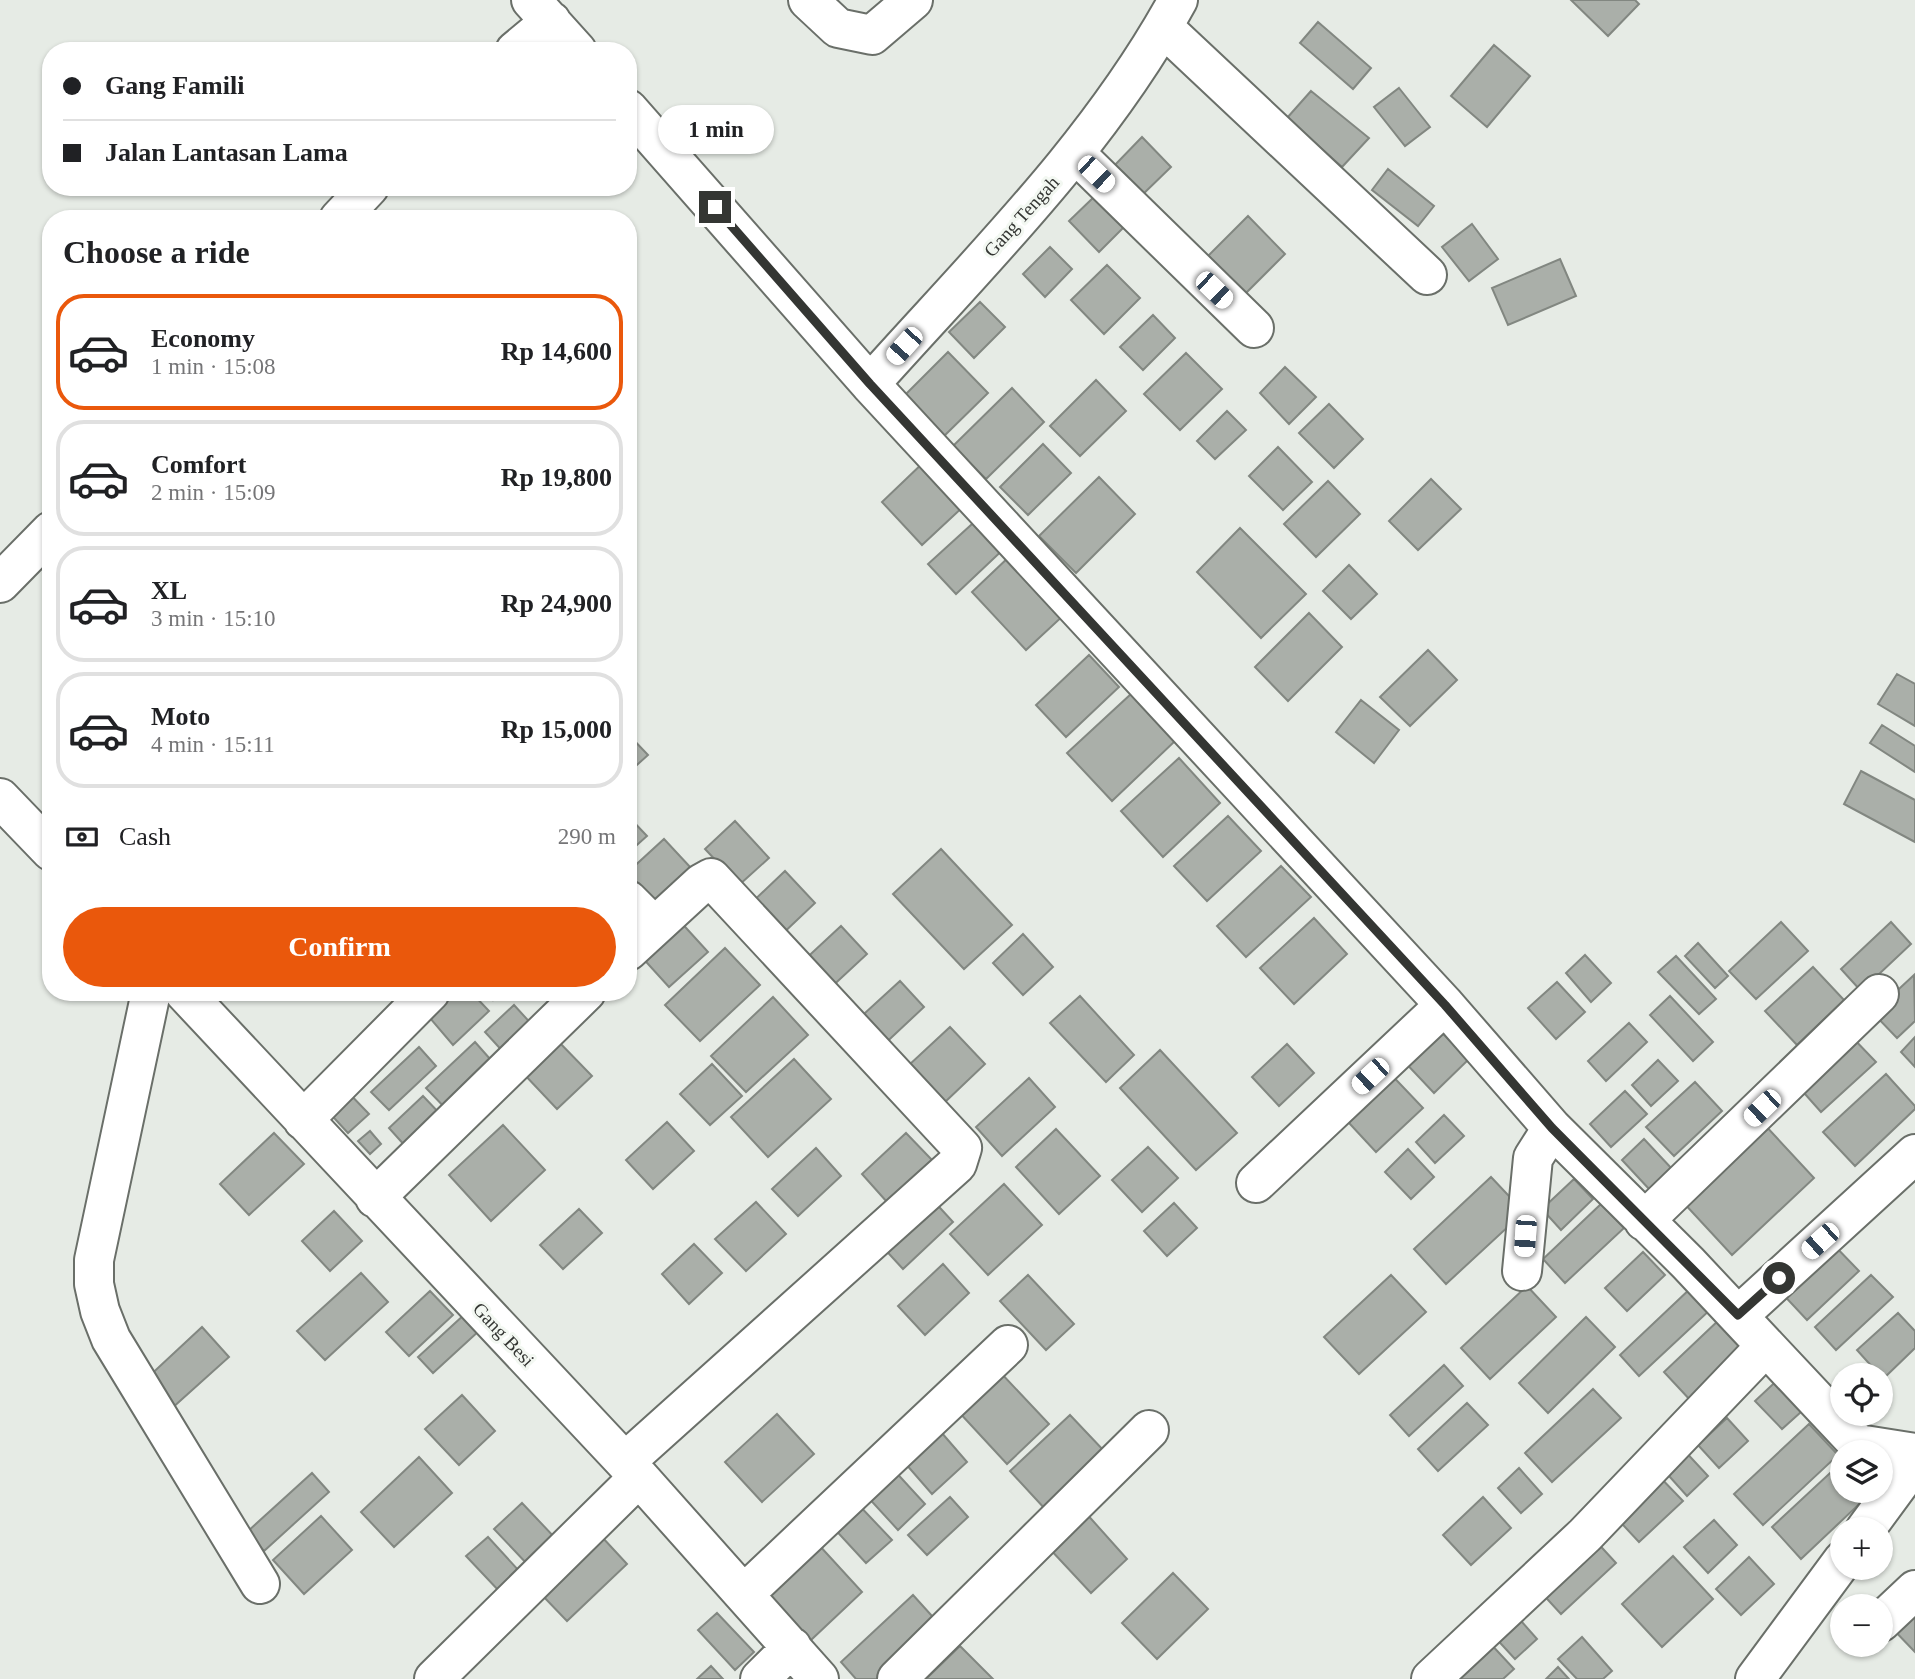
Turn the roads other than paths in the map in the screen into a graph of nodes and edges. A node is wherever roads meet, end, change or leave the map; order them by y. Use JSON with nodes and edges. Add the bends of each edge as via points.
{"nodes":[{"id":1,"x":807,"y":0,"type":"edge"},
{"id":2,"x":913,"y":0,"type":"edge"},
{"id":3,"x":541,"y":10,"type":"edge"},
{"id":4,"x":1171,"y":14,"type":"edge"},
{"id":5,"x":521,"y":42,"type":"edge"},
{"id":6,"x":569,"y":42,"type":"edge"},
{"id":7,"x":637,"y":119,"type":"edge"},
{"id":8,"x":1076,"y":155,"type":"junction"},
{"id":9,"x":361,"y":196,"type":"edge"},
{"id":10,"x":347,"y":210,"type":"edge"},
{"id":11,"x":1427,"y":275,"type":"dead end"},
{"id":12,"x":1254,"y":328,"type":"dead end"},
{"id":13,"x":870,"y":384,"type":"junction"},
{"id":14,"x":42,"y":540,"type":"edge"},
{"id":15,"x":0,"y":583,"type":"edge"},
{"id":16,"x":0,"y":798,"type":"edge"},
{"id":17,"x":42,"y":842,"type":"edge"},
{"id":18,"x":637,"y":926,"type":"edge"},
{"id":19,"x":1879,"y":994,"type":"dead end"},
{"id":20,"x":149,"y":1001,"type":"edge"},
{"id":21,"x":192,"y":1001,"type":"edge"},
{"id":22,"x":421,"y":1001,"type":"edge"},
{"id":23,"x":577,"y":1001,"type":"edge"},
{"id":24,"x":1445,"y":1005,"type":"junction"},
{"id":25,"x":303,"y":1120,"type":"junction"},
{"id":26,"x":1552,"y":1128,"type":"junction"},
{"id":27,"x":1915,"y":1154,"type":"edge"},
{"id":28,"x":1256,"y":1183,"type":"dead end"},
{"id":29,"x":375,"y":1198,"type":"junction"},
{"id":30,"x":1644,"y":1222,"type":"junction"},
{"id":31,"x":1522,"y":1271,"type":"dead end"},
{"id":32,"x":1738,"y":1315,"type":"junction"},
{"id":33,"x":1007,"y":1345,"type":"dead end"},
{"id":34,"x":1766,"y":1346,"type":"junction"},
{"id":35,"x":1149,"y":1430,"type":"dead end"},
{"id":36,"x":1915,"y":1453,"type":"edge"},
{"id":37,"x":1915,"y":1462,"type":"edge"},
{"id":38,"x":632,"y":1470,"type":"junction"},
{"id":39,"x":1875,"y":1517,"type":"edge"},
{"id":40,"x":1830,"y":1578,"type":"edge"},
{"id":41,"x":260,"y":1584,"type":"dead end"},
{"id":42,"x":1915,"y":1590,"type":"edge"},
{"id":43,"x":744,"y":1594,"type":"junction"},
{"id":44,"x":1893,"y":1611,"type":"edge"},
{"id":45,"x":792,"y":1647,"type":"junction"},
{"id":46,"x":434,"y":1679,"type":"edge"},
{"id":47,"x":760,"y":1679,"type":"edge"},
{"id":48,"x":819,"y":1679,"type":"edge"},
{"id":49,"x":897,"y":1679,"type":"edge"},
{"id":50,"x":1431,"y":1679,"type":"edge"},
{"id":51,"x":1755,"y":1679,"type":"edge"}],
"edges":[{"from":1,"to":2,"type":"street","via":[[838,27],[872,34]]},
{"from":3,"to":5,"type":"street"},
{"from":3,"to":6,"type":"street"},
{"from":4,"to":8,"type":"street","name":"Gang Tengah"},
{"from":4,"to":11,"type":"street"},
{"from":7,"to":13,"type":"street"},
{"from":8,"to":12,"type":"street"},
{"from":8,"to":13,"type":"street","name":"Gang Tengah"},
{"from":9,"to":10,"type":"street"},
{"from":13,"to":24,"type":"street"},
{"from":14,"to":15,"type":"street"},
{"from":16,"to":17,"type":"street"},
{"from":18,"to":38,"type":"street","via":[[711,878],[962,1148],[957,1164]]},
{"from":19,"to":30,"type":"street"},
{"from":20,"to":41,"type":"street","via":[[94,1260],[94,1284],[111,1339]]},
{"from":21,"to":25,"type":"street","name":"Gang Besi"},
{"from":22,"to":25,"type":"street"},
{"from":23,"to":29,"type":"street"},
{"from":24,"to":26,"type":"street"},
{"from":24,"to":28,"type":"street"},
{"from":25,"to":29,"type":"street","name":"Gang Besi"},
{"from":26,"to":30,"type":"street"},
{"from":26,"to":31,"type":"street","via":[[1533,1158]]},
{"from":27,"to":32,"type":"street"},
{"from":29,"to":38,"type":"street","name":"Gang Besi"},
{"from":30,"to":32,"type":"street"},
{"from":32,"to":34,"type":"street"},
{"from":33,"to":43,"type":"street"},
{"from":34,"to":36,"type":"street","via":[[1857,1444]]},
{"from":34,"to":50,"type":"street","via":[[1585,1535]]},
{"from":35,"to":49,"type":"street"},
{"from":37,"to":39,"type":"street"},
{"from":38,"to":43,"type":"street","name":"Gang Besi"},
{"from":38,"to":46,"type":"street"},
{"from":40,"to":51,"type":"street"},
{"from":42,"to":44,"type":"street"},
{"from":43,"to":45,"type":"street","name":"Gang Besi"},
{"from":45,"to":47,"type":"street"},
{"from":45,"to":48,"type":"street","name":"Gang Besi"}]}
